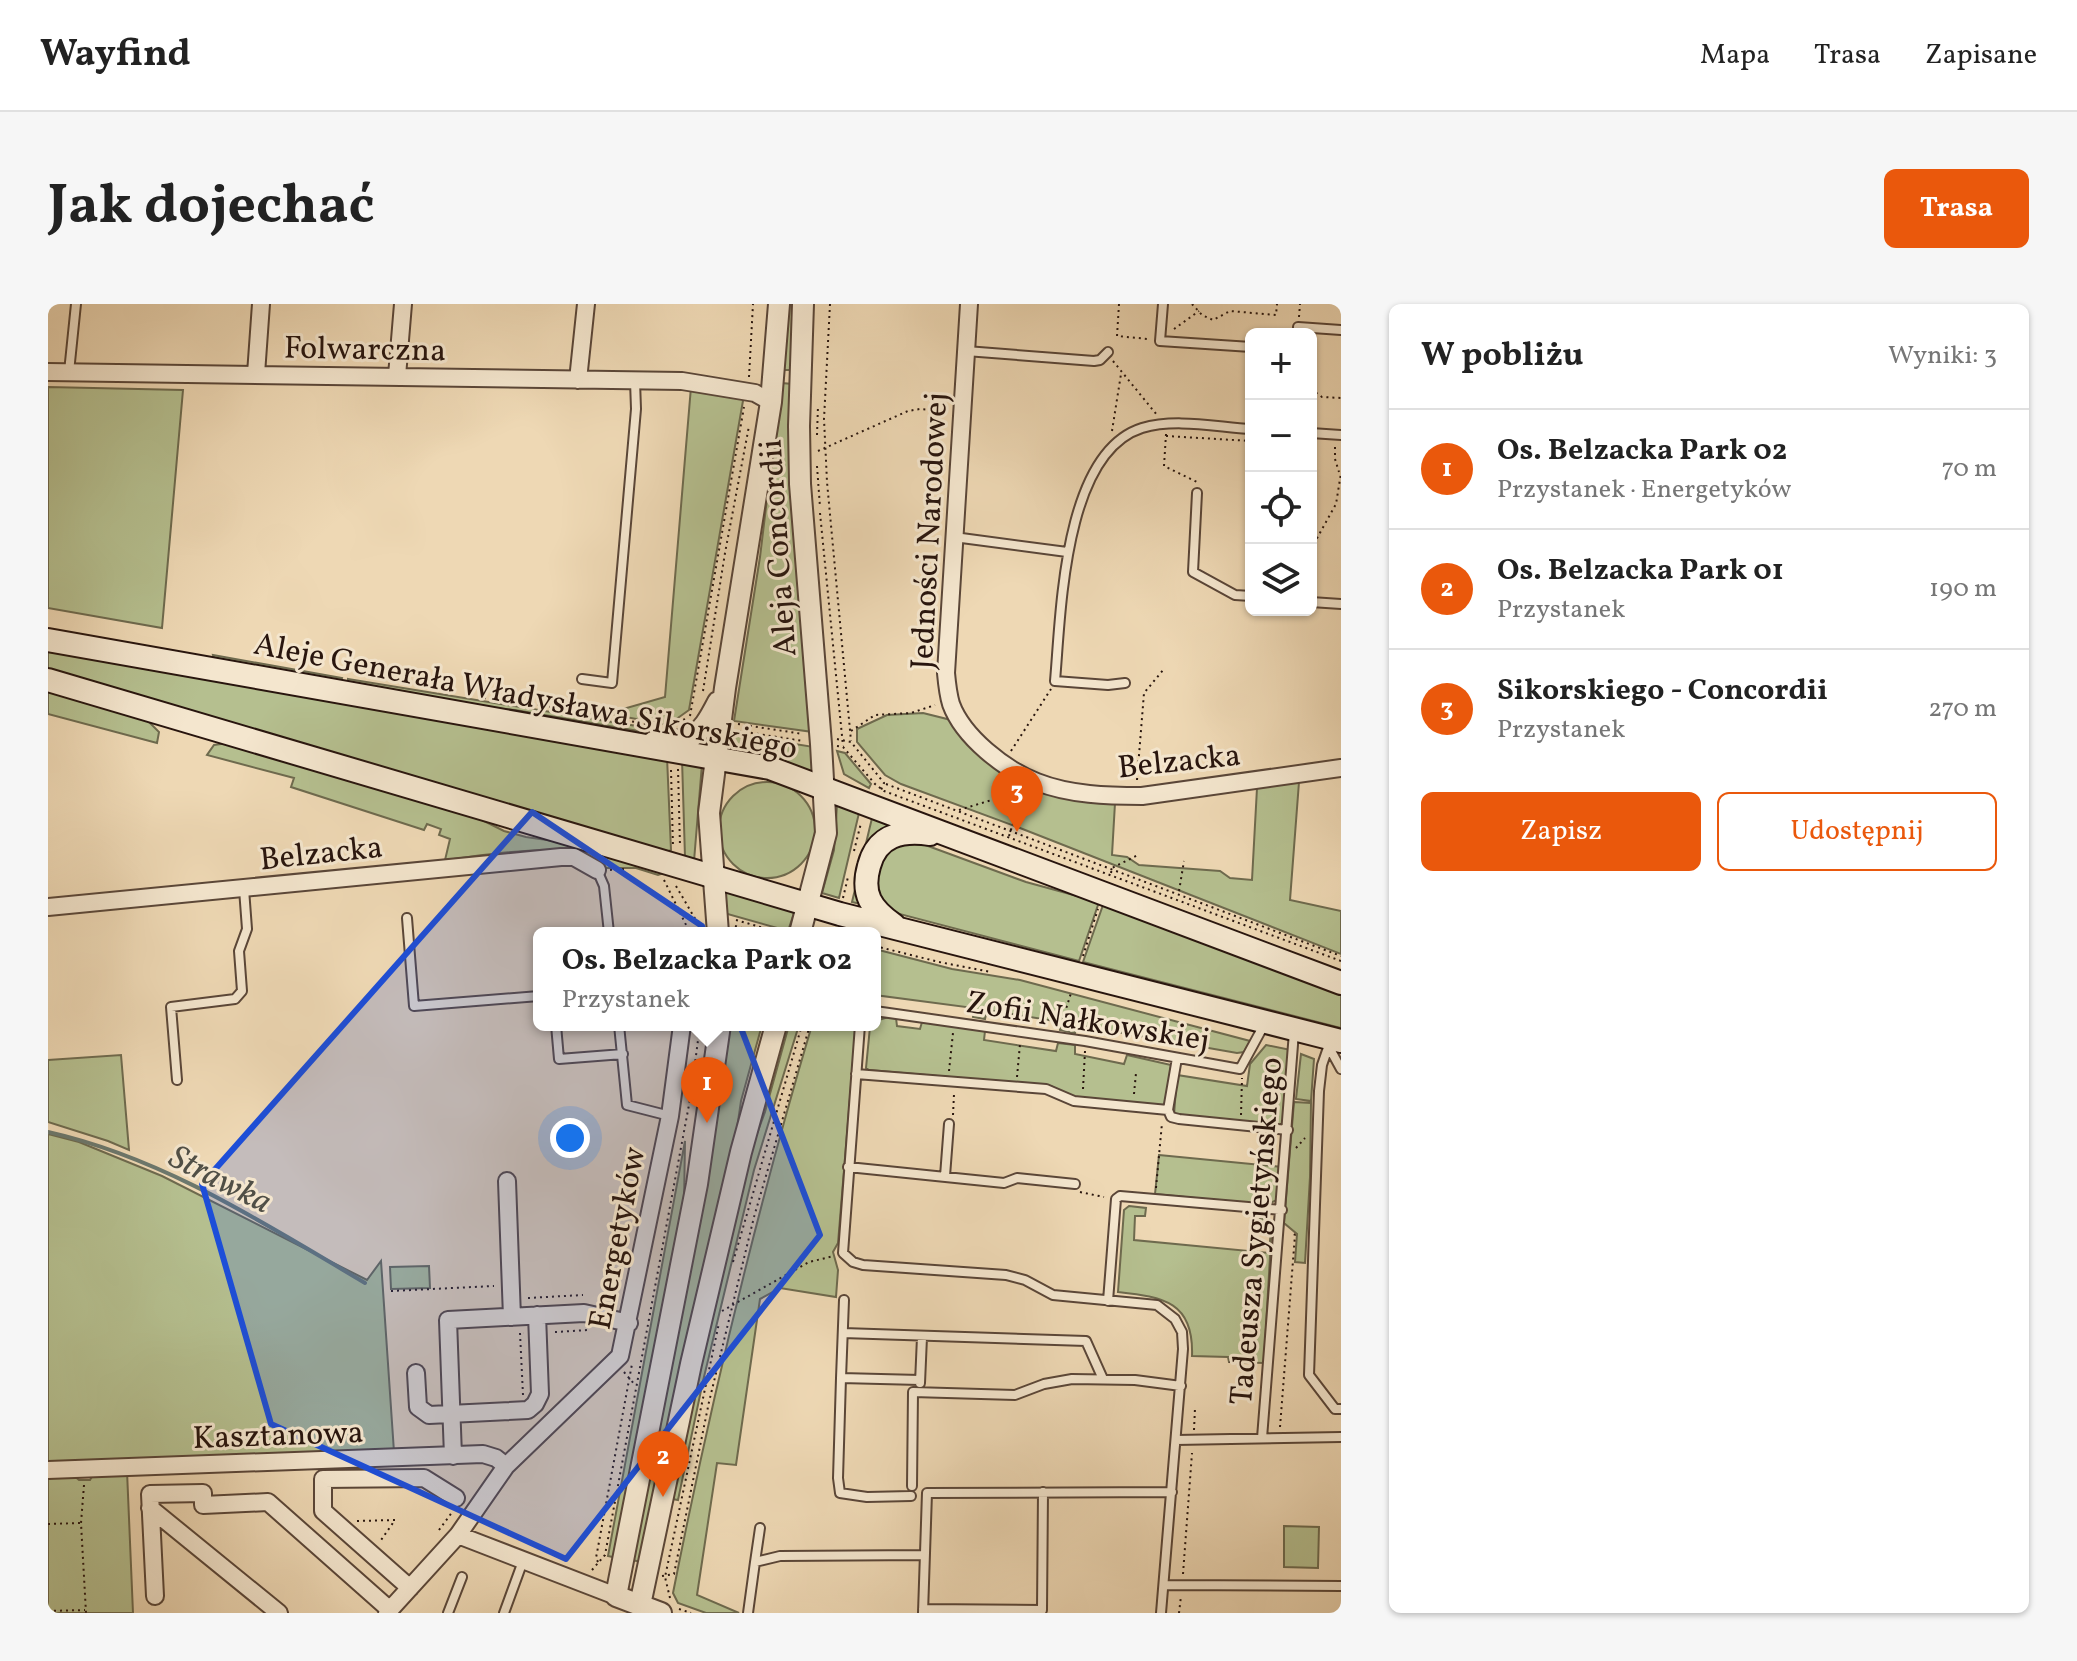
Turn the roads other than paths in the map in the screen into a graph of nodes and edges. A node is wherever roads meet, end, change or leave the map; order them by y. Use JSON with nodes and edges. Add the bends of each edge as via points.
{"nodes":[{"id":1,"x":76,"y":304,"type":"edge"},
{"id":2,"x":261,"y":304,"type":"edge"},
{"id":3,"x":403,"y":304,"type":"edge"},
{"id":4,"x":586,"y":304,"type":"edge"},
{"id":5,"x":779,"y":304,"type":"edge"},
{"id":6,"x":803,"y":304,"type":"edge"},
{"id":7,"x":969,"y":304,"type":"edge"},
{"id":8,"x":1163,"y":304,"type":"edge"},
{"id":9,"x":1317,"y":328,"type":"edge"},
{"id":10,"x":1341,"y":330,"type":"edge"},
{"id":11,"x":1245,"y":347,"type":"edge"},
{"id":12,"x":965,"y":351,"type":"junction"},
{"id":13,"x":1108,"y":352,"type":"road end"},
{"id":14,"x":48,"y":372,"type":"edge"},
{"id":15,"x":69,"y":372,"type":"junction"},
{"id":16,"x":256,"y":374,"type":"junction"},
{"id":17,"x":397,"y":376,"type":"junction"},
{"id":18,"x":578,"y":380,"type":"junction"},
{"id":19,"x":635,"y":381,"type":"junction"},
{"id":20,"x":771,"y":402,"type":"junction"},
{"id":21,"x":1245,"y":429,"type":"edge"},
{"id":22,"x":1317,"y":433,"type":"edge"},
{"id":23,"x":1341,"y":435,"type":"edge"},
{"id":24,"x":1197,"y":493,"type":"road end"},
{"id":25,"x":954,"y":537,"type":"junction"},
{"id":26,"x":1067,"y":552,"type":"junction"},
{"id":27,"x":1245,"y":596,"type":"edge"},
{"id":28,"x":1317,"y":602,"type":"edge"},
{"id":29,"x":1341,"y":604,"type":"edge"},
{"id":30,"x":48,"y":640,"type":"edge"},
{"id":31,"x":582,"y":679,"type":"dead end"},
{"id":32,"x":48,"y":680,"type":"edge"},
{"id":33,"x":1125,"y":683,"type":"dead end"},
{"id":34,"x":725,"y":688,"type":"junction"},
{"id":35,"x":632,"y":743,"type":"junction"},
{"id":36,"x":986,"y":748,"type":"joint"},
{"id":37,"x":716,"y":758,"type":"junction"},
{"id":38,"x":1341,"y":768,"type":"edge"},
{"id":39,"x":824,"y":788,"type":"junction"},
{"id":40,"x":955,"y":837,"type":"junction"},
{"id":41,"x":597,"y":870,"type":"joint"},
{"id":42,"x":714,"y":879,"type":"junction"},
{"id":43,"x":244,"y":888,"type":"junction"},
{"id":44,"x":808,"y":904,"type":"junction"},
{"id":45,"x":48,"y":907,"type":"edge"},
{"id":46,"x":407,"y":918,"type":"dead end"},
{"id":47,"x":711,"y":925,"type":"edge"},
{"id":48,"x":896,"y":926,"type":"junction"},
{"id":49,"x":608,"y":927,"type":"edge"},
{"id":50,"x":802,"y":927,"type":"edge"},
{"id":51,"x":1341,"y":983,"type":"edge"},
{"id":52,"x":533,"y":996,"type":"edge"},
{"id":53,"x":881,"y":1012,"type":"edge"},
{"id":54,"x":1265,"y":1022,"type":"junction"},
{"id":55,"x":1295,"y":1029,"type":"junction"},
{"id":56,"x":557,"y":1031,"type":"edge"},
{"id":57,"x":620,"y":1031,"type":"edge"},
{"id":58,"x":681,"y":1031,"type":"edge"},
{"id":59,"x":719,"y":1031,"type":"edge"},
{"id":60,"x":774,"y":1031,"type":"edge"},
{"id":61,"x":860,"y":1031,"type":"edge"},
{"id":62,"x":1334,"y":1043,"type":"edge"},
{"id":63,"x":623,"y":1054,"type":"junction"},
{"id":64,"x":1177,"y":1058,"type":"junction"},
{"id":65,"x":1341,"y":1069,"type":"edge"},
{"id":66,"x":856,"y":1074,"type":"junction"},
{"id":67,"x":177,"y":1080,"type":"dead end"},
{"id":68,"x":1166,"y":1110,"type":"junction"},
{"id":69,"x":670,"y":1116,"type":"junction"},
{"id":70,"x":949,"y":1124,"type":"road end"},
{"id":71,"x":1288,"y":1130,"type":"junction"},
{"id":72,"x":848,"y":1167,"type":"junction"},
{"id":73,"x":945,"y":1176,"type":"junction"},
{"id":74,"x":507,"y":1181,"type":"dead end"},
{"id":75,"x":1075,"y":1184,"type":"road end"},
{"id":76,"x":1282,"y":1210,"type":"junction"},
{"id":77,"x":844,"y":1300,"type":"dead end"},
{"id":78,"x":1108,"y":1301,"type":"junction"},
{"id":79,"x":537,"y":1315,"type":"junction"},
{"id":80,"x":516,"y":1320,"type":"junction"},
{"id":81,"x":629,"y":1323,"type":"junction"},
{"id":82,"x":843,"y":1333,"type":"junction"},
{"id":83,"x":922,"y":1337,"type":"junction"},
{"id":84,"x":416,"y":1373,"type":"dead end"},
{"id":85,"x":841,"y":1378,"type":"junction"},
{"id":86,"x":1103,"y":1379,"type":"junction"},
{"id":87,"x":920,"y":1380,"type":"junction"},
{"id":88,"x":1181,"y":1386,"type":"junction"},
{"id":89,"x":919,"y":1392,"type":"junction"},
{"id":90,"x":1341,"y":1409,"type":"edge"},
{"id":91,"x":452,"y":1416,"type":"junction"},
{"id":92,"x":1341,"y":1437,"type":"edge"},
{"id":93,"x":1262,"y":1438,"type":"junction"},
{"id":94,"x":1176,"y":1440,"type":"junction"},
{"id":95,"x":453,"y":1456,"type":"junction"},
{"id":96,"x":506,"y":1466,"type":"junction"},
{"id":97,"x":48,"y":1470,"type":"edge"},
{"id":98,"x":1043,"y":1492,"type":"junction"},
{"id":99,"x":1172,"y":1492,"type":"junction"},
{"id":100,"x":456,"y":1498,"type":"dead end"},
{"id":101,"x":150,"y":1508,"type":"junction"},
{"id":102,"x":760,"y":1528,"type":"dead end"},
{"id":103,"x":458,"y":1535,"type":"junction"},
{"id":104,"x":925,"y":1555,"type":"junction"},
{"id":105,"x":523,"y":1561,"type":"junction"},
{"id":106,"x":755,"y":1562,"type":"junction"},
{"id":107,"x":462,"y":1577,"type":"dead end"},
{"id":108,"x":1164,"y":1585,"type":"junction"},
{"id":109,"x":1341,"y":1586,"type":"edge"},
{"id":110,"x":410,"y":1588,"type":"junction"},
{"id":111,"x":155,"y":1596,"type":"dead end"},
{"id":112,"x":616,"y":1596,"type":"junction"},
{"id":113,"x":640,"y":1605,"type":"junction"},
{"id":114,"x":923,"y":1611,"type":"edge"},
{"id":115,"x":388,"y":1612,"type":"edge"},
{"id":116,"x":279,"y":1613,"type":"edge"},
{"id":117,"x":448,"y":1613,"type":"edge"},
{"id":118,"x":504,"y":1613,"type":"edge"},
{"id":119,"x":661,"y":1613,"type":"edge"},
{"id":120,"x":748,"y":1613,"type":"edge"},
{"id":121,"x":1161,"y":1613,"type":"edge"}],
"edges":[{"from":1,"to":15,"type":"lane"},
{"from":2,"to":16,"type":"street"},
{"from":3,"to":17,"type":"street"},
{"from":4,"to":18,"type":"street"},
{"from":5,"to":20,"type":"street","name":"Aleja Concordii"},
{"from":6,"to":39,"type":"street","name":"Aleja Concordii","via":[[799,457]]},
{"from":7,"to":12,"type":"street","name":"Jedności Narodowej"},
{"from":8,"to":11,"type":"lane","via":[[1160,341]]},
{"from":9,"to":10,"type":"lane"},
{"from":12,"to":13,"type":"lane","via":[[1094,361]]},
{"from":12,"to":25,"type":"street","name":"Jedności Narodowej"},
{"from":14,"to":15,"type":"street","name":"Folwarczna"},
{"from":15,"to":16,"type":"street","name":"Folwarczna"},
{"from":16,"to":17,"type":"street","name":"Folwarczna"},
{"from":17,"to":18,"type":"street","name":"Folwarczna"},
{"from":18,"to":19,"type":"street","name":"Folwarczna"},
{"from":19,"to":20,"type":"street","name":"Folwarczna","via":[[682,381],[760,395]]},
{"from":19,"to":31,"type":"lane","via":[[612,683]]},
{"from":20,"to":34,"type":"street","name":"Aleja Concordii"},
{"from":21,"to":26,"type":"lane","via":[[1165,424],[1131,433],[1099,463]]},
{"from":22,"to":23,"type":"lane"},
{"from":24,"to":27,"type":"lane","via":[[1193,572]]},
{"from":25,"to":26,"type":"lane"},
{"from":25,"to":36,"type":"street","name":"Jedności Narodowej","via":[[947,682],[962,723]]},
{"from":26,"to":33,"type":"lane","via":[[1055,681]]},
{"from":28,"to":29,"type":"lane"},
{"from":30,"to":35,"type":"main road","name":"Aleje Generała Władysława Sikorskiego"},
{"from":32,"to":42,"type":"main road"},
{"from":34,"to":35,"type":"street","via":[[695,735]]},
{"from":34,"to":37,"type":"street","name":"Aleja Concordii"},
{"from":35,"to":37,"type":"main road","name":"Aleje Generała Władysława Sikorskiego"},
{"from":36,"to":38,"type":"street","name":"Belzacka","via":[[1037,782],[1112,796]]},
{"from":37,"to":39,"type":"main road","name":"Aleje Generała Władysława Sikorskiego","via":[[787,773]]},
{"from":37,"to":42,"type":"street","name":"Aleja Concordii","via":[[708,823]]},
{"from":39,"to":40,"type":"main road","name":"Aleje Generała Władysława Sikorskiego"},
{"from":39,"to":44,"type":"street","name":"Aleja Concordii","via":[[825,840]]},
{"from":40,"to":48,"type":"main road","via":[[903,833],[876,847],[865,892],[874,908]]},
{"from":40,"to":51,"type":"main road","name":"Aleje Generała Władysława Sikorskiego"},
{"from":41,"to":43,"type":"street","name":"Belzacka","via":[[574,857],[561,857]]},
{"from":41,"to":49,"type":"lane"},
{"from":42,"to":44,"type":"main road"},
{"from":42,"to":47,"type":"street","name":"Aleja Concordii"},
{"from":43,"to":45,"type":"street","name":"Belzacka"},
{"from":43,"to":67,"type":"lane","via":[[242,991],[235,999],[171,1007]]},
{"from":44,"to":48,"type":"main road"},
{"from":44,"to":50,"type":"street","name":"Aleja Concordii"},
{"from":46,"to":52,"type":"lane","via":[[414,1006]]},
{"from":48,"to":54,"type":"main road"},
{"from":53,"to":64,"type":"lane","name":"Zofii Nałkowskiej"},
{"from":54,"to":55,"type":"main road"},
{"from":54,"to":64,"type":"lane","name":"Zofii Nałkowskiej","via":[[1240,1069]]},
{"from":55,"to":62,"type":"main road"},
{"from":55,"to":71,"type":"lane","name":"Tadeusza Sygietyńskiego"},
{"from":56,"to":63,"type":"lane","via":[[559,1059]]},
{"from":57,"to":63,"type":"lane"},
{"from":58,"to":69,"type":"street","name":"Energetyków"},
{"from":59,"to":112,"type":"street","via":[[697,1184]]},
{"from":60,"to":113,"type":"street","via":[[691,1364]]},
{"from":61,"to":66,"type":"lane"},
{"from":62,"to":65,"type":"lane"},
{"from":62,"to":90,"type":"lane","via":[[1322,1065],[1309,1375],[1335,1409]]},
{"from":63,"to":69,"type":"lane","via":[[627,1105]]},
{"from":64,"to":68,"type":"lane"},
{"from":66,"to":68,"type":"lane","via":[[1050,1090],[1082,1102]]},
{"from":66,"to":72,"type":"lane"},
{"from":68,"to":71,"type":"lane","via":[[1173,1118]]},
{"from":69,"to":81,"type":"street","name":"Energetyków"},
{"from":70,"to":73,"type":"lane"},
{"from":71,"to":76,"type":"lane","name":"Tadeusza Sygietyńskiego"},
{"from":72,"to":73,"type":"lane"},
{"from":72,"to":78,"type":"lane","via":[[843,1253],[853,1262],[1006,1275],[1053,1295]]},
{"from":73,"to":75,"type":"lane"},
{"from":74,"to":80,"type":"street"},
{"from":76,"to":78,"type":"lane","via":[[1120,1196]]},
{"from":76,"to":93,"type":"lane","name":"Tadeusza Sygietyńskiego"},
{"from":77,"to":82,"type":"lane"},
{"from":78,"to":88,"type":"lane","via":[[1157,1305],[1175,1319],[1183,1339]]},
{"from":79,"to":80,"type":"street"},
{"from":79,"to":81,"type":"street","via":[[590,1313]]},
{"from":79,"to":91,"type":"street","via":[[540,1394],[532,1408]]},
{"from":80,"to":91,"type":"street","via":[[448,1320]]},
{"from":81,"to":96,"type":"street","name":"Energetyków","via":[[617,1360]]},
{"from":82,"to":83,"type":"lane"},
{"from":82,"to":85,"type":"lane"},
{"from":83,"to":86,"type":"lane","via":[[1086,1341]]},
{"from":83,"to":87,"type":"lane"},
{"from":84,"to":91,"type":"street","via":[[420,1410]]},
{"from":85,"to":87,"type":"lane"},
{"from":85,"to":89,"type":"lane","via":[[840,1493],[867,1497],[912,1491],[913,1392]]},
{"from":86,"to":88,"type":"lane"},
{"from":86,"to":89,"type":"lane","via":[[1044,1384],[1015,1395]]},
{"from":87,"to":89,"type":"lane"},
{"from":88,"to":94,"type":"lane"},
{"from":91,"to":95,"type":"street"},
{"from":92,"to":93,"type":"lane","name":"Tadeusza Sygietyńskiego"},
{"from":93,"to":94,"type":"lane","name":"Tadeusza Sygietyńskiego"},
{"from":94,"to":99,"type":"lane"},
{"from":95,"to":96,"type":"street","name":"Kasztanowa","via":[[488,1455]]},
{"from":95,"to":97,"type":"street","name":"Kasztanowa"},
{"from":96,"to":103,"type":"street","name":"Energetyków"},
{"from":98,"to":99,"type":"lane"},
{"from":98,"to":104,"type":"lane","via":[[927,1493]]},
{"from":98,"to":114,"type":"lane","via":[[1042,1610]]},
{"from":99,"to":108,"type":"lane"},
{"from":100,"to":110,"type":"street","via":[[424,1478],[323,1479],[323,1511]]},
{"from":101,"to":111,"type":"street"},
{"from":101,"to":115,"type":"street","via":[[150,1494],[203,1493],[203,1505],[268,1502]]},
{"from":101,"to":116,"type":"street"},
{"from":102,"to":106,"type":"lane"},
{"from":103,"to":105,"type":"street"},
{"from":103,"to":110,"type":"street","name":"Energetyków"},
{"from":104,"to":106,"type":"lane","via":[[780,1556]]},
{"from":104,"to":114,"type":"lane"},
{"from":105,"to":112,"type":"street"},
{"from":105,"to":118,"type":"lane"},
{"from":106,"to":120,"type":"lane"},
{"from":107,"to":117,"type":"lane"},
{"from":108,"to":109,"type":"lane"},
{"from":108,"to":121,"type":"lane"},
{"from":110,"to":115,"type":"street","name":"Energetyków"},
{"from":112,"to":113,"type":"street"},
{"from":113,"to":119,"type":"street"}]}
